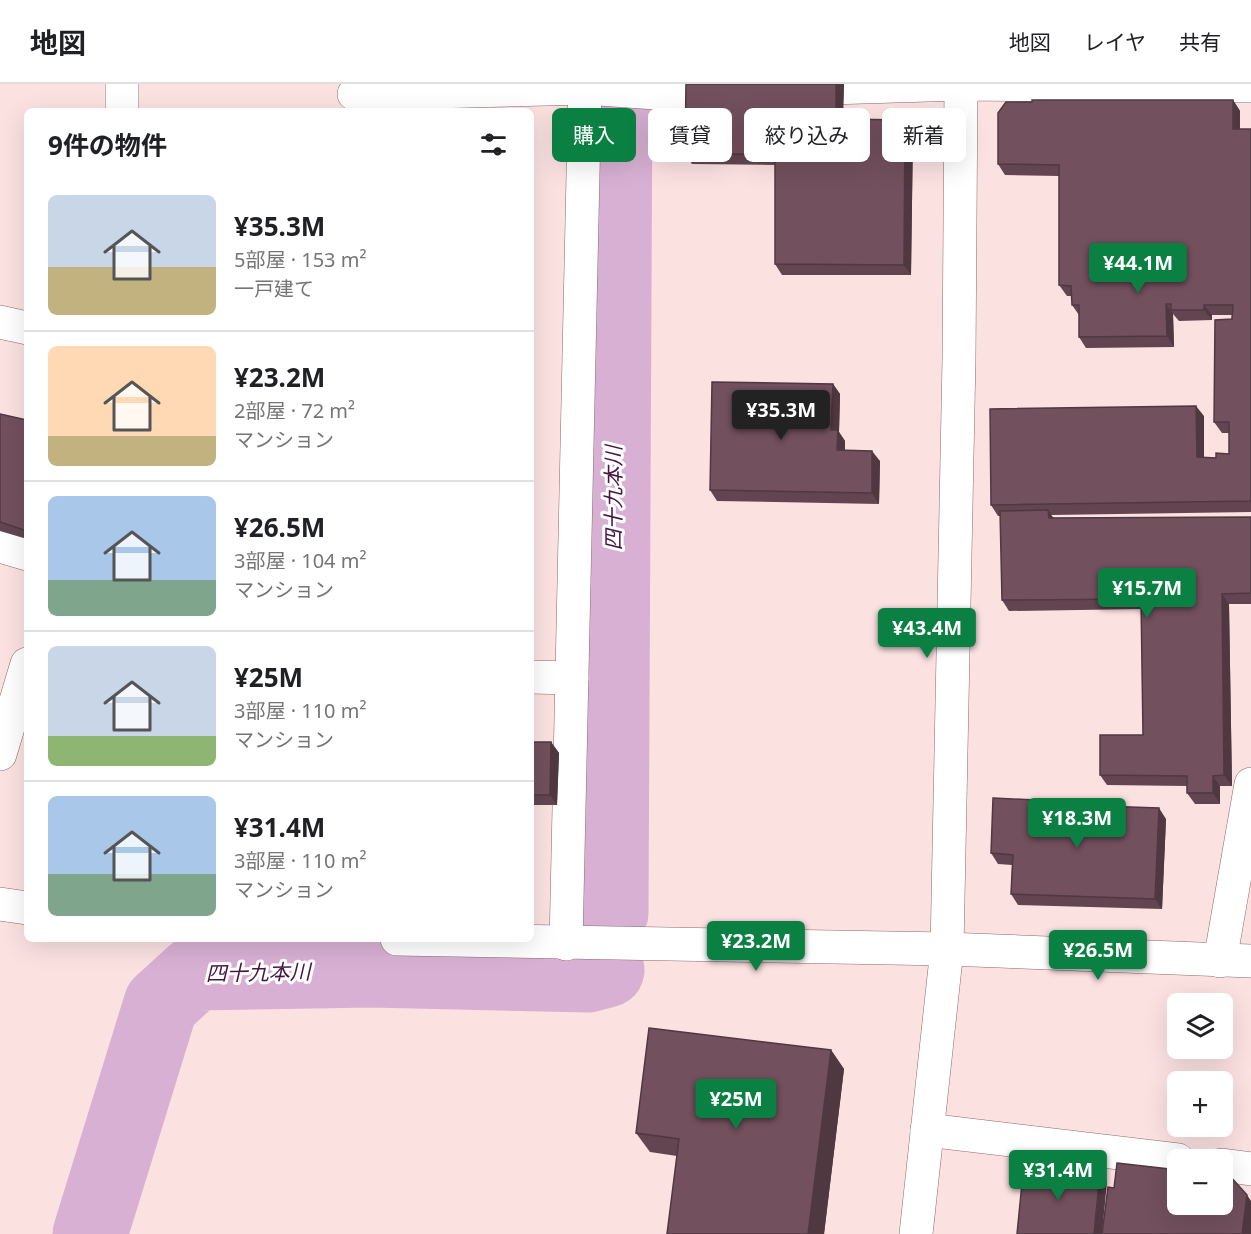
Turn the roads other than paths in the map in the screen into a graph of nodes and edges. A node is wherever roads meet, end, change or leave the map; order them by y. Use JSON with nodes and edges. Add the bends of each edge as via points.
{"nodes":[{"id":1,"x":122,"y":84,"type":"edge"},
{"id":2,"x":960,"y":84,"type":"edge"},
{"id":3,"x":585,"y":86,"type":"edge"},
{"id":4,"x":1251,"y":86,"type":"edge"},
{"id":5,"x":354,"y":96,"type":"edge"},
{"id":6,"x":122,"y":108,"type":"edge"},
{"id":7,"x":0,"y":322,"type":"edge"},
{"id":8,"x":24,"y":327,"type":"edge"},
{"id":9,"x":0,"y":546,"type":"edge"},
{"id":10,"x":24,"y":553,"type":"edge"},
{"id":11,"x":24,"y":674,"type":"edge"},
{"id":12,"x":534,"y":677,"type":"edge"},
{"id":13,"x":572,"y":678,"type":"junction"},
{"id":14,"x":1,"y":747,"type":"edge"},
{"id":15,"x":1251,"y":784,"type":"edge"},
{"id":16,"x":0,"y":904,"type":"edge"},
{"id":17,"x":24,"y":908,"type":"edge"},
{"id":18,"x":499,"y":942,"type":"edge"},
{"id":19,"x":566,"y":944,"type":"junction"},
{"id":20,"x":947,"y":949,"type":"junction"},
{"id":21,"x":1236,"y":961,"type":"edge"},
{"id":22,"x":927,"y":1130,"type":"junction"},
{"id":23,"x":1167,"y":1159,"type":"edge"},
{"id":24,"x":1233,"y":1167,"type":"edge"},
{"id":25,"x":1251,"y":1169,"type":"edge"},
{"id":26,"x":916,"y":1234,"type":"edge"}],
"edges":[{"from":1,"to":6,"type":"street"},
{"from":2,"to":3,"type":"street","via":[[656,93]]},
{"from":2,"to":4,"type":"street"},
{"from":2,"to":20,"type":"street","via":[[959,358]]},
{"from":3,"to":5,"type":"street"},
{"from":3,"to":13,"type":"street"},
{"from":7,"to":8,"type":"street"},
{"from":9,"to":10,"type":"street"},
{"from":11,"to":14,"type":"street"},
{"from":12,"to":13,"type":"street"},
{"from":13,"to":19,"type":"street"},
{"from":15,"to":21,"type":"street"},
{"from":16,"to":17,"type":"street"},
{"from":18,"to":19,"type":"street"},
{"from":19,"to":20,"type":"street"},
{"from":20,"to":21,"type":"street"},
{"from":20,"to":22,"type":"street"},
{"from":22,"to":23,"type":"street"},
{"from":22,"to":26,"type":"street"},
{"from":24,"to":25,"type":"street"}]}
